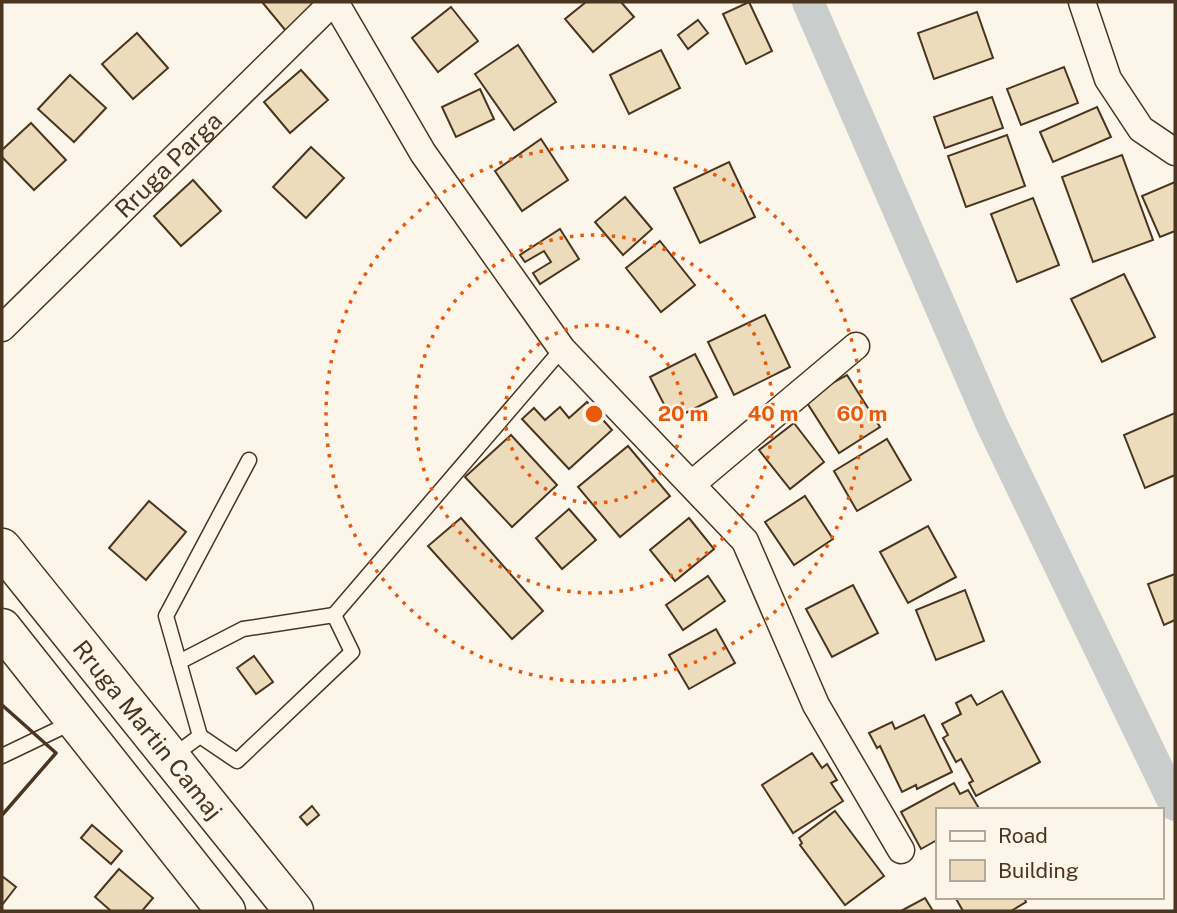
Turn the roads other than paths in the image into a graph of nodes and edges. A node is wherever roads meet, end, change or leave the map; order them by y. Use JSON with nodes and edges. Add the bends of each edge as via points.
{"nodes":[{"id":1,"x":334,"y":2,"type":"edge"},
{"id":2,"x":1082,"y":2,"type":"edge"},
{"id":3,"x":1175,"y":152,"type":"edge"},
{"id":4,"x":2,"y":328,"type":"edge"},
{"id":5,"x":856,"y":346,"type":"dead end"},
{"id":6,"x":562,"y":349,"type":"junction"},
{"id":7,"x":249,"y":460,"type":"dead end"},
{"id":8,"x":692,"y":484,"type":"junction"},
{"id":9,"x":2,"y":548,"type":"edge"},
{"id":10,"x":334,"y":615,"type":"junction"},
{"id":11,"x":2,"y":628,"type":"edge"},
{"id":12,"x":179,"y":662,"type":"junction"},
{"id":13,"x":75,"y":721,"type":"junction"},
{"id":14,"x":186,"y":746,"type":"junction"},
{"id":15,"x":2,"y":756,"type":"edge"},
{"id":16,"x":901,"y":850,"type":"dead end"},
{"id":17,"x":226,"y":911,"type":"edge"},
{"id":18,"x":294,"y":911,"type":"edge"}],
"edges":[{"from":1,"to":4,"type":"street","name":"Rruga Parga"},
{"from":1,"to":6,"type":"street","via":[[423,153]]},
{"from":2,"to":3,"type":"street","via":[[1108,79],[1141,129]]},
{"from":5,"to":8,"type":"street"},
{"from":6,"to":8,"type":"street"},
{"from":6,"to":10,"type":"lane"},
{"from":7,"to":12,"type":"lane","via":[[166,616]]},
{"from":8,"to":16,"type":"street","via":[[745,541],[816,705]]},
{"from":9,"to":14,"type":"highway","name":"Rruga Martin Camaj"},
{"from":10,"to":12,"type":"lane","via":[[243,629]]},
{"from":10,"to":14,"type":"lane","via":[[352,652],[237,761]]},
{"from":11,"to":13,"type":"highway"},
{"from":12,"to":14,"type":"lane"},
{"from":13,"to":15,"type":"lane"},
{"from":13,"to":17,"type":"highway"},
{"from":14,"to":18,"type":"highway","name":"Rruga Martin Camaj"}]}
